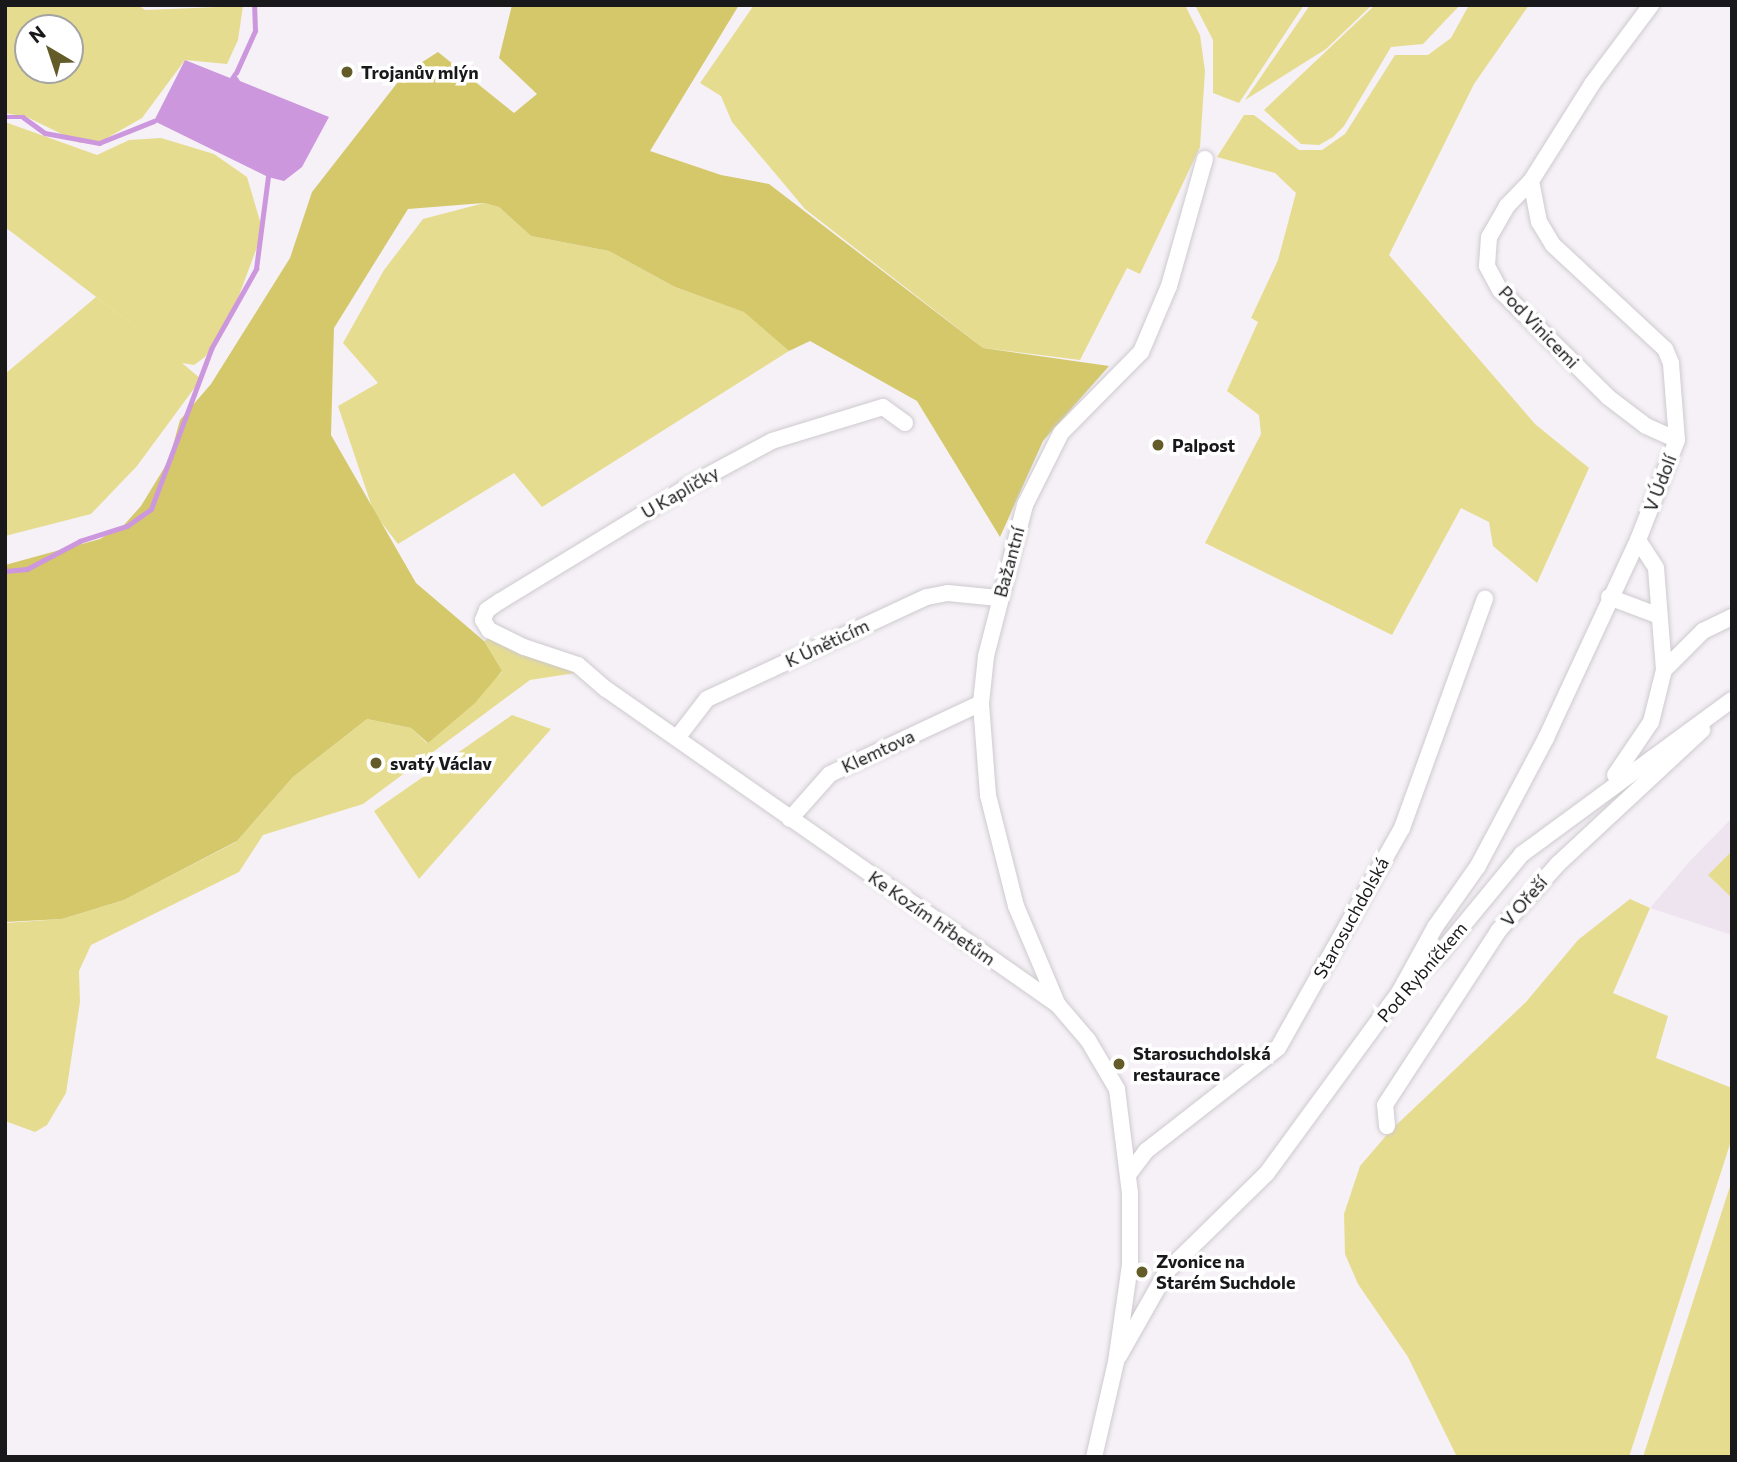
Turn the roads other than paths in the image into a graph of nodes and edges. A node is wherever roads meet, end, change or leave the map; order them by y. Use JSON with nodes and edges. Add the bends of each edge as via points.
{"nodes":[{"id":1,"x":1651,"y":5,"type":"edge"},
{"id":2,"x":1205,"y":159,"type":"dead end"},
{"id":3,"x":1531,"y":181,"type":"junction"},
{"id":4,"x":905,"y":423,"type":"dead end"},
{"id":5,"x":1677,"y":440,"type":"junction"},
{"id":6,"x":1639,"y":540,"type":"junction"},
{"id":7,"x":1609,"y":597,"type":"junction"},
{"id":8,"x":998,"y":598,"type":"junction"},
{"id":9,"x":1485,"y":599,"type":"dead end"},
{"id":10,"x":1657,"y":615,"type":"junction"},
{"id":11,"x":1732,"y":617,"type":"edge"},
{"id":12,"x":489,"y":631,"type":"joint"},
{"id":13,"x":1664,"y":670,"type":"junction"},
{"id":14,"x":1732,"y":700,"type":"edge"},
{"id":15,"x":981,"y":703,"type":"junction"},
{"id":16,"x":1713,"y":712,"type":"junction"},
{"id":17,"x":677,"y":738,"type":"junction"},
{"id":18,"x":1598,"y":795,"type":"junction"},
{"id":19,"x":790,"y":819,"type":"junction"},
{"id":20,"x":1400,"y":991,"type":"junction"},
{"id":21,"x":1058,"y":1005,"type":"junction"},
{"id":22,"x":1387,"y":1126,"type":"dead end"},
{"id":23,"x":1128,"y":1175,"type":"junction"},
{"id":24,"x":1116,"y":1362,"type":"junction"},
{"id":25,"x":1094,"y":1457,"type":"edge"}],
"edges":[{"from":1,"to":3,"type":"street","via":[[1592,84]]},
{"from":2,"to":8,"type":"street","name":"Bažantní","via":[[1169,286],[1141,352],[1049,449],[1024,505]]},
{"from":3,"to":5,"type":"street","name":"V Údolí","via":[[1539,222],[1553,245],[1665,349],[1671,363]]},
{"from":3,"to":5,"type":"street","name":"Pod Vinicemi","via":[[1507,206],[1489,237],[1487,265],[1500,290],[1608,397],[1646,426]]},
{"from":4,"to":12,"type":"street","name":"U Kapličky","via":[[883,407],[772,441],[692,484],[487,610],[483,620]]},
{"from":5,"to":6,"type":"street","name":"V Údolí"},
{"from":6,"to":7,"type":"street","name":"V Údolí"},
{"from":6,"to":10,"type":"street","via":[[1656,568]]},
{"from":7,"to":10,"type":"street"},
{"from":7,"to":20,"type":"street","name":"V Údolí","via":[[1546,738],[1478,866],[1435,927]]},
{"from":8,"to":15,"type":"street","name":"Bažantní"},
{"from":8,"to":17,"type":"street","name":"K Úněticím","via":[[948,593],[927,597],[707,699]]},
{"from":9,"to":23,"type":"street","name":"Starosuchdolská","via":[[1402,828],[1278,1048],[1146,1150]]},
{"from":10,"to":13,"type":"street"},
{"from":11,"to":13,"type":"street","via":[[1703,631]]},
{"from":12,"to":17,"type":"street","name":"Ke Kozím hřbetům","via":[[578,665]]},
{"from":13,"to":18,"type":"street","via":[[1651,722]]},
{"from":14,"to":16,"type":"street","name":"Pod Rybníčkem"},
{"from":15,"to":19,"type":"street","name":"Klemtova","via":[[830,774]]},
{"from":15,"to":21,"type":"street","name":"Bažantní","via":[[988,795],[1003,860],[1021,919]]},
{"from":16,"to":18,"type":"street","name":"Pod Rybníčkem"},
{"from":16,"to":22,"type":"street","name":"V Ořeší","via":[[1703,729],[1558,864],[1499,930],[1385,1105]]},
{"from":17,"to":19,"type":"street","name":"Ke Kozím hřbetům"},
{"from":18,"to":20,"type":"street","name":"Pod Rybníčkem","via":[[1522,853],[1442,951]]},
{"from":19,"to":21,"type":"street","name":"Ke Kozím hřbetům"},
{"from":20,"to":24,"type":"street","name":"Pod Rybníčkem","via":[[1267,1173],[1167,1271]]},
{"from":21,"to":23,"type":"street","name":"Ke Kozím hřbetům","via":[[1088,1040],[1117,1089]]},
{"from":23,"to":24,"type":"street","name":"Ke Kozím hřbetům","via":[[1130,1265]]},
{"from":24,"to":25,"type":"street"}]}
